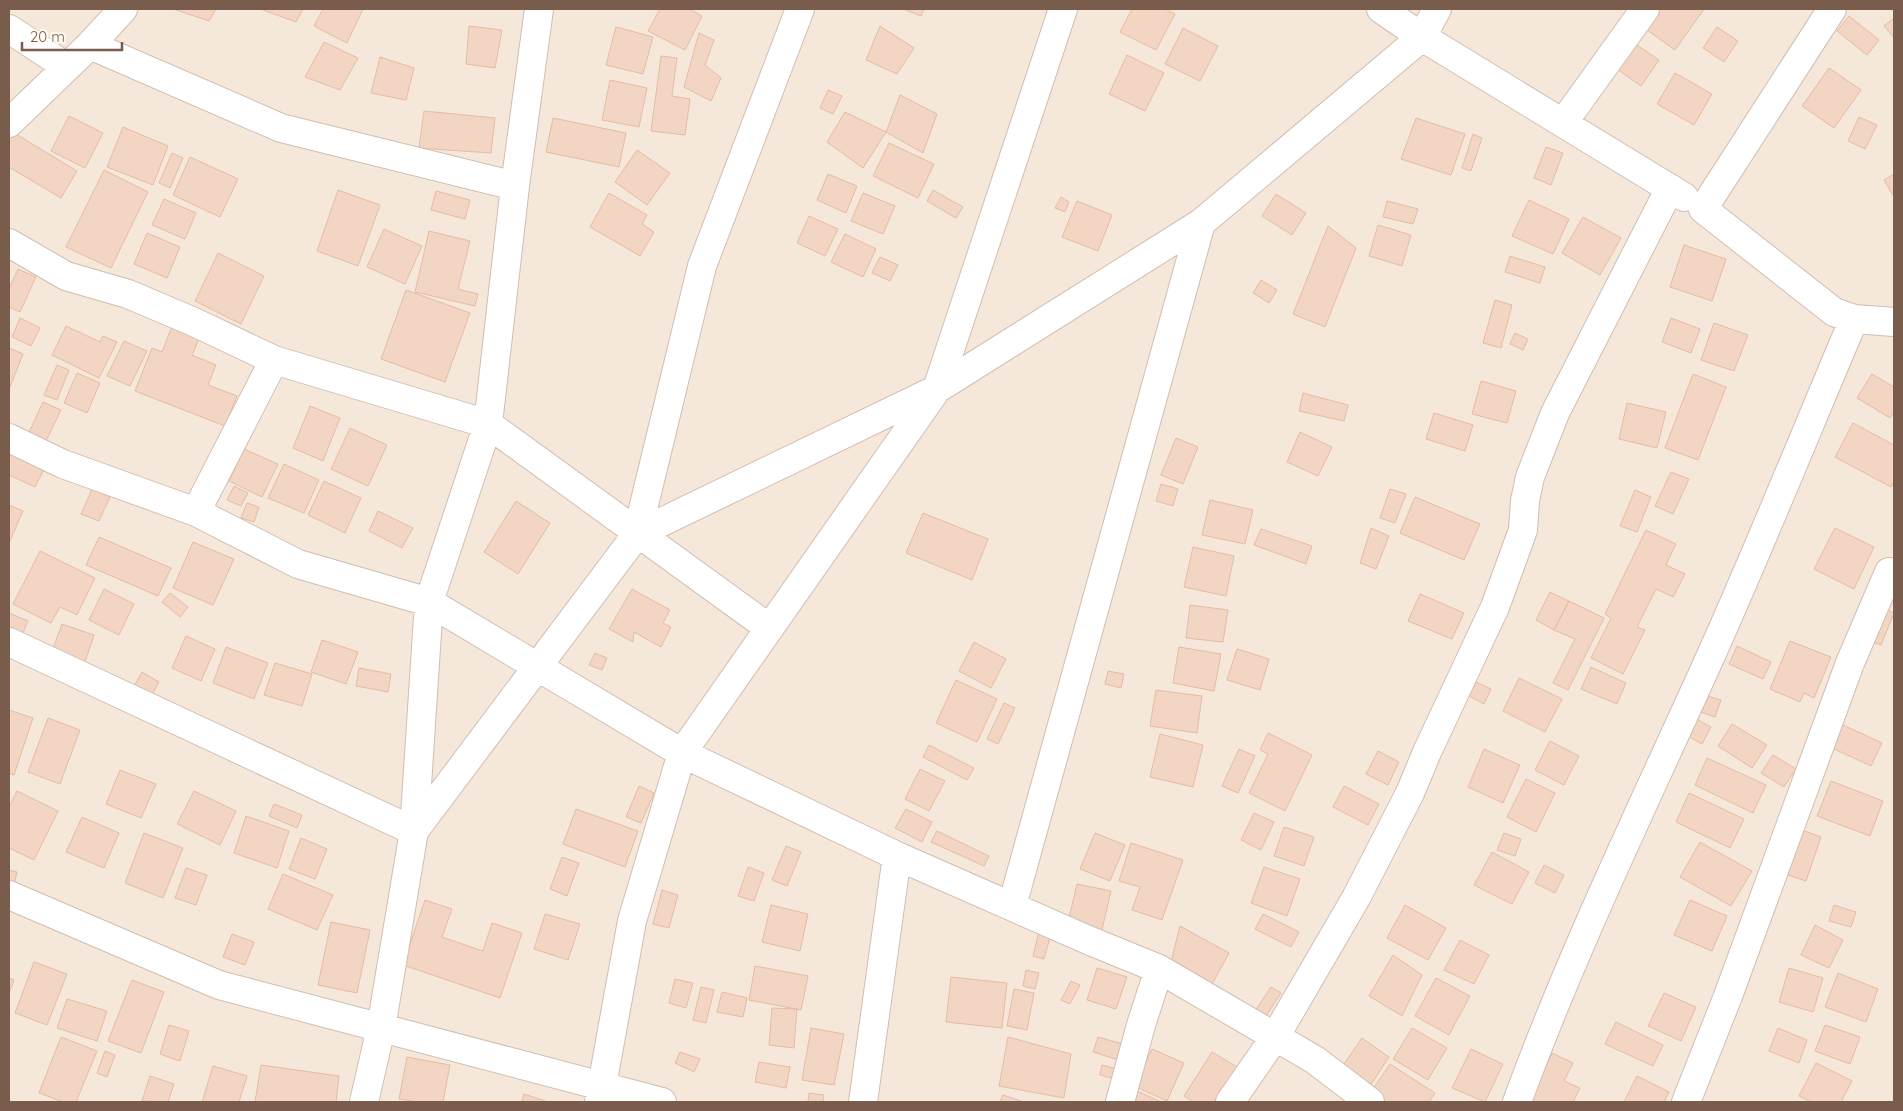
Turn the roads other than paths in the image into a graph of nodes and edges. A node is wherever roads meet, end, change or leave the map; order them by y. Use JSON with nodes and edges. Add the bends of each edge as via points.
{"nodes":[{"id":1,"x":123,"y":9,"type":"edge"},
{"id":2,"x":539,"y":9,"type":"edge"},
{"id":3,"x":800,"y":9,"type":"edge"},
{"id":4,"x":1063,"y":9,"type":"edge"},
{"id":5,"x":1381,"y":9,"type":"edge"},
{"id":6,"x":1437,"y":9,"type":"edge"},
{"id":7,"x":1645,"y":9,"type":"edge"},
{"id":8,"x":1832,"y":9,"type":"edge"},
{"id":9,"x":9,"y":30,"type":"edge"},
{"id":10,"x":1422,"y":37,"type":"junction"},
{"id":11,"x":90,"y":45,"type":"junction"},
{"id":12,"x":67,"y":67,"type":"junction"},
{"id":13,"x":9,"y":123,"type":"edge"},
{"id":14,"x":1563,"y":123,"type":"junction"},
{"id":15,"x":515,"y":186,"type":"junction"},
{"id":16,"x":1670,"y":188,"type":"junction"},
{"id":17,"x":1703,"y":209,"type":"junction"},
{"id":18,"x":1201,"y":223,"type":"junction"},
{"id":19,"x":9,"y":243,"type":"edge"},
{"id":20,"x":1854,"y":319,"type":"junction"},
{"id":21,"x":1894,"y":322,"type":"edge"},
{"id":22,"x":274,"y":360,"type":"junction"},
{"id":23,"x":937,"y":389,"type":"junction"},
{"id":24,"x":488,"y":424,"type":"junction"},
{"id":25,"x":9,"y":438,"type":"edge"},
{"id":26,"x":196,"y":512,"type":"junction"},
{"id":27,"x":637,"y":534,"type":"junction"},
{"id":28,"x":1892,"y":569,"type":"edge"},
{"id":29,"x":430,"y":602,"type":"junction"},
{"id":30,"x":769,"y":628,"type":"junction"},
{"id":31,"x":9,"y":642,"type":"edge"},
{"id":32,"x":537,"y":667,"type":"junction"},
{"id":33,"x":682,"y":753,"type":"junction"},
{"id":34,"x":414,"y":831,"type":"junction"},
{"id":35,"x":898,"y":856,"type":"junction"},
{"id":36,"x":9,"y":895,"type":"edge"},
{"id":37,"x":1012,"y":906,"type":"junction"},
{"id":38,"x":1159,"y":969,"type":"junction"},
{"id":39,"x":381,"y":1028,"type":"junction"},
{"id":40,"x":1275,"y":1037,"type":"junction"},
{"id":41,"x":600,"y":1094,"type":"edge"},
{"id":42,"x":364,"y":1102,"type":"edge"},
{"id":43,"x":662,"y":1102,"type":"edge"},
{"id":44,"x":863,"y":1102,"type":"edge"},
{"id":45,"x":1120,"y":1102,"type":"edge"},
{"id":46,"x":1230,"y":1102,"type":"edge"},
{"id":47,"x":1370,"y":1102,"type":"edge"},
{"id":48,"x":1517,"y":1102,"type":"edge"},
{"id":49,"x":1686,"y":1102,"type":"edge"}],
"edges":[{"from":1,"to":11,"type":"street"},
{"from":2,"to":15,"type":"street"},
{"from":3,"to":27,"type":"street","via":[[702,266]]},
{"from":4,"to":23,"type":"street"},
{"from":5,"to":10,"type":"street"},
{"from":6,"to":10,"type":"street"},
{"from":7,"to":14,"type":"street"},
{"from":8,"to":17,"type":"street"},
{"from":9,"to":12,"type":"street"},
{"from":10,"to":14,"type":"street"},
{"from":10,"to":18,"type":"street"},
{"from":11,"to":12,"type":"street"},
{"from":11,"to":15,"type":"street","via":[[281,128]]},
{"from":12,"to":13,"type":"street"},
{"from":14,"to":16,"type":"street"},
{"from":15,"to":24,"type":"street"},
{"from":16,"to":17,"type":"street"},
{"from":16,"to":40,"type":"street","via":[[1555,413],[1530,477],[1523,530],[1495,607],[1410,793],[1356,898]]},
{"from":17,"to":20,"type":"street","via":[[1834,312]]},
{"from":18,"to":23,"type":"street"},
{"from":18,"to":37,"type":"street"},
{"from":19,"to":22,"type":"street","via":[[66,276],[128,294]]},
{"from":20,"to":21,"type":"street"},
{"from":20,"to":48,"type":"street","via":[[1709,660],[1615,867]]},
{"from":22,"to":24,"type":"street"},
{"from":22,"to":26,"type":"street"},
{"from":23,"to":27,"type":"street"},
{"from":23,"to":30,"type":"street"},
{"from":24,"to":27,"type":"street"},
{"from":24,"to":29,"type":"street"},
{"from":25,"to":26,"type":"street","via":[[63,464]]},
{"from":26,"to":29,"type":"street","via":[[298,564]]},
{"from":27,"to":30,"type":"street"},
{"from":27,"to":32,"type":"street"},
{"from":28,"to":49,"type":"street","via":[[1850,663]]},
{"from":29,"to":32,"type":"street"},
{"from":29,"to":34,"type":"street"},
{"from":30,"to":33,"type":"street"},
{"from":31,"to":34,"type":"street"},
{"from":32,"to":33,"type":"street"},
{"from":32,"to":34,"type":"street"},
{"from":33,"to":35,"type":"street"},
{"from":33,"to":41,"type":"street","via":[[632,921]]},
{"from":34,"to":39,"type":"street"},
{"from":35,"to":37,"type":"street"},
{"from":35,"to":44,"type":"street"},
{"from":36,"to":39,"type":"street","via":[[219,985]]},
{"from":37,"to":38,"type":"street"},
{"from":38,"to":40,"type":"street"},
{"from":38,"to":45,"type":"street"},
{"from":39,"to":41,"type":"street"},
{"from":39,"to":42,"type":"street"},
{"from":40,"to":46,"type":"street"},
{"from":40,"to":47,"type":"street","via":[[1315,1060]]},
{"from":41,"to":43,"type":"street"}]}
